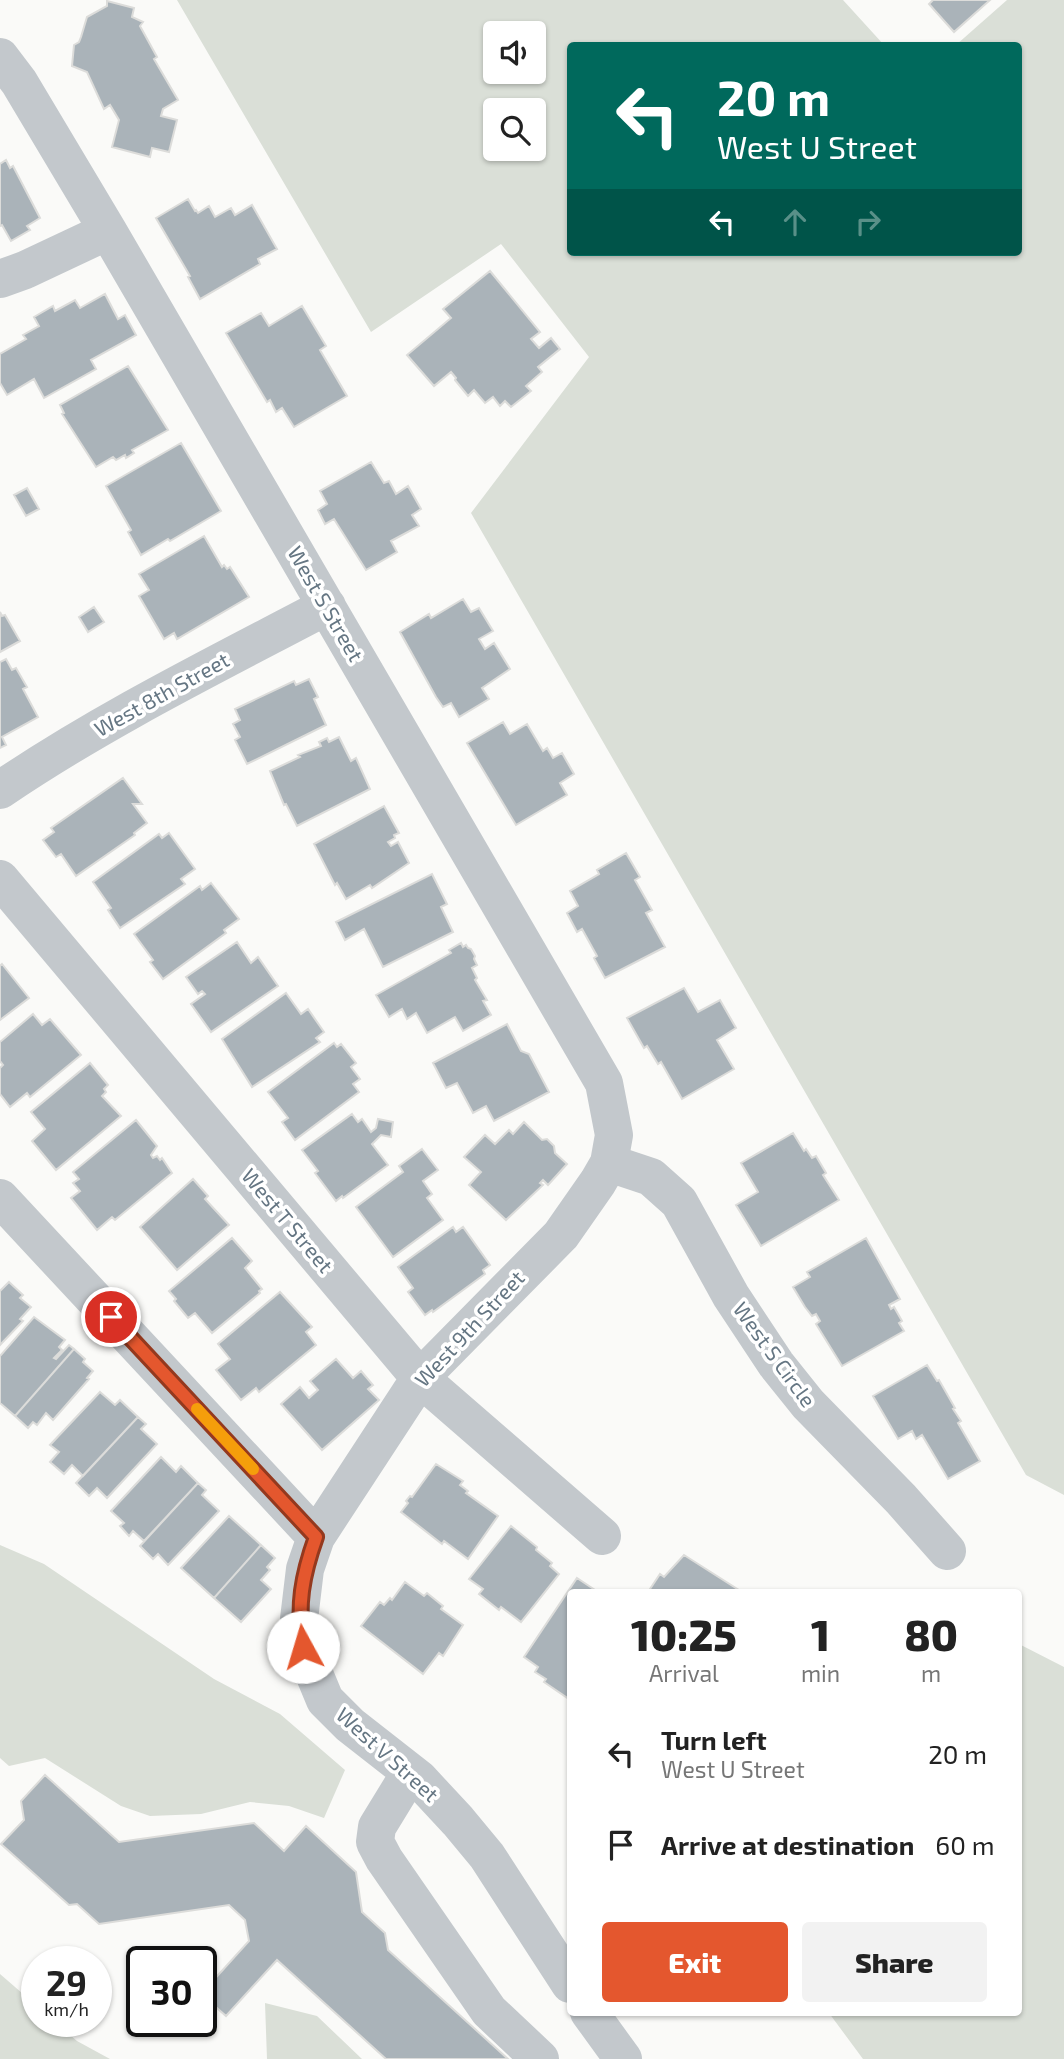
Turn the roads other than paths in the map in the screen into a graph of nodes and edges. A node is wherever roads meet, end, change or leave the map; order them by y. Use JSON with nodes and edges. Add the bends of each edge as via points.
{"nodes":[{"id":1,"x":0,"y":57,"type":"edge"},
{"id":2,"x":108,"y":231,"type":"junction"},
{"id":3,"x":0,"y":279,"type":"edge"},
{"id":4,"x":327,"y":606,"type":"junction"},
{"id":5,"x":0,"y":790,"type":"edge"},
{"id":6,"x":0,"y":879,"type":"edge"},
{"id":7,"x":608,"y":1163,"type":"junction"},
{"id":8,"x":0,"y":1198,"type":"edge"},
{"id":9,"x":420,"y":1378,"type":"junction"},
{"id":10,"x":602,"y":1536,"type":"dead end"},
{"id":11,"x":316,"y":1537,"type":"junction"},
{"id":12,"x":947,"y":1551,"type":"dead end"},
{"id":13,"x":410,"y":1773,"type":"junction"},
{"id":14,"x":567,"y":1979,"type":"edge"},
{"id":15,"x":592,"y":2016,"type":"edge"},
{"id":16,"x":540,"y":2059,"type":"edge"},
{"id":17,"x":622,"y":2059,"type":"edge"}],
"edges":[{"from":1,"to":2,"type":"street","name":"West S Street"},
{"from":2,"to":3,"type":"street"},
{"from":2,"to":4,"type":"street","name":"West S Street"},
{"from":4,"to":5,"type":"street","name":"West 8th Street","via":[[141,705]]},
{"from":4,"to":7,"type":"street","name":"West S Street","via":[[604,1083],[614,1135]]},
{"from":6,"to":9,"type":"street","name":"West T Street"},
{"from":7,"to":9,"type":"street","name":"West 9th Street","via":[[561,1235]]},
{"from":7,"to":12,"type":"street","name":"West S Circle","via":[[651,1177],[679,1202],[731,1296],[776,1364]]},
{"from":8,"to":11,"type":"street"},
{"from":9,"to":10,"type":"street","name":"West T Street"},
{"from":9,"to":11,"type":"street","name":"West 9th Street"},
{"from":11,"to":13,"type":"street","name":"West V Street","via":[[305,1569],[299,1619],[312,1672],[326,1700],[350,1725]]},
{"from":13,"to":14,"type":"street","name":"West V Street","via":[[487,1856]]},
{"from":13,"to":16,"type":"street","via":[[377,1827],[375,1842],[489,2011]]},
{"from":15,"to":17,"type":"street"}]}
